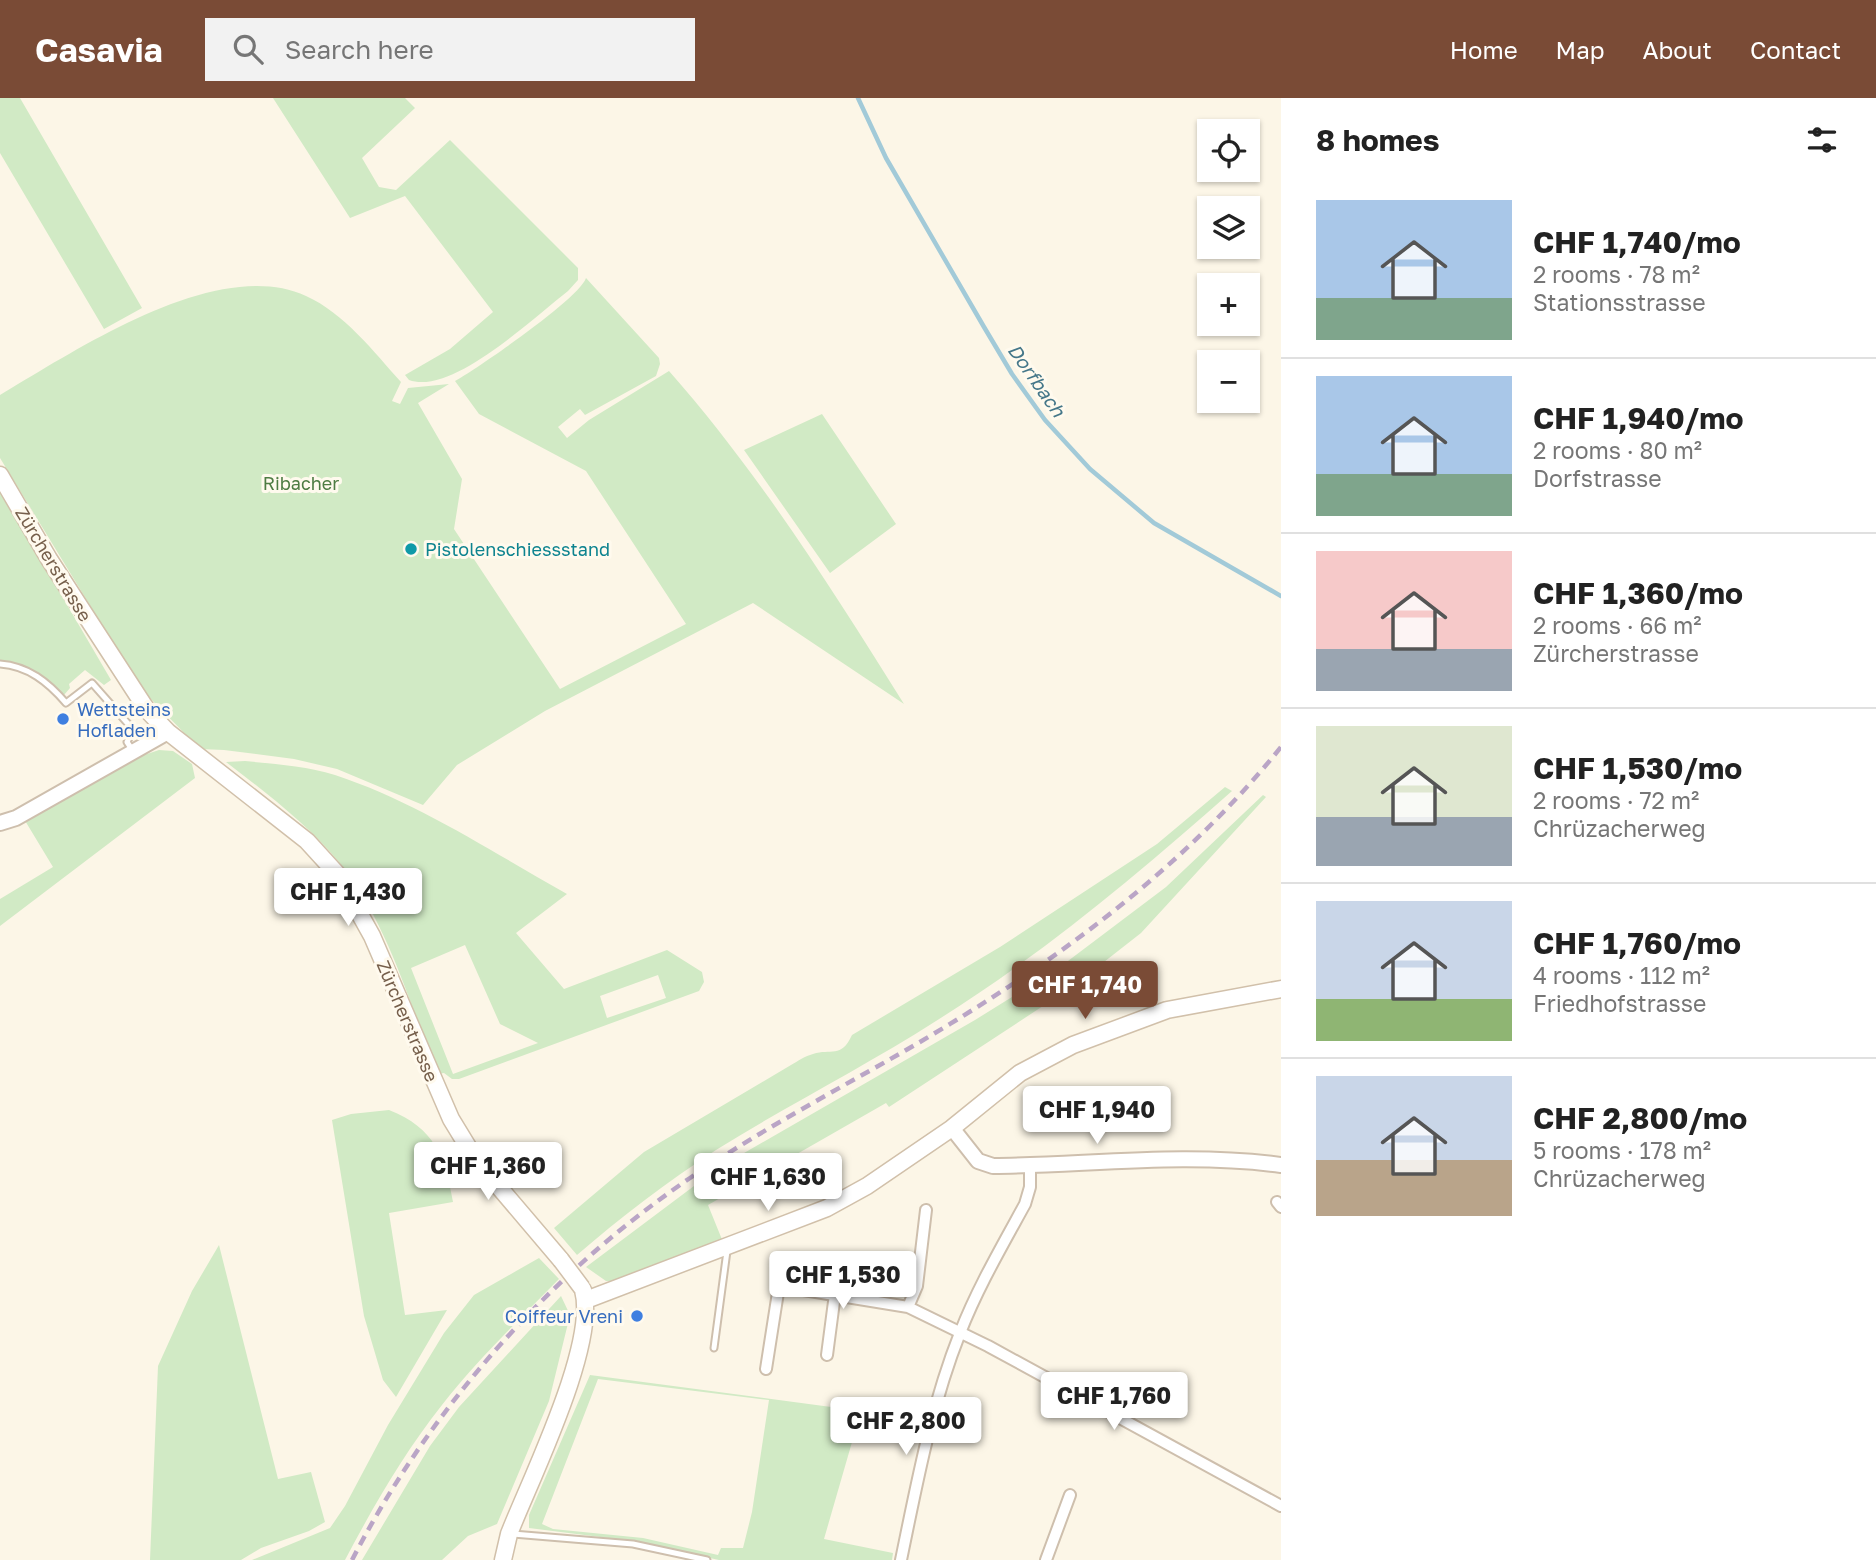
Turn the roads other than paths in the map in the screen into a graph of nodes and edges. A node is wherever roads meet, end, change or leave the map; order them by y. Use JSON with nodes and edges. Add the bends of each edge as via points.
{"nodes":[{"id":1,"x":0,"y":475,"type":"edge"},
{"id":2,"x":0,"y":664,"type":"edge"},
{"id":3,"x":168,"y":732,"type":"junction"},
{"id":4,"x":135,"y":753,"type":"junction"},
{"id":5,"x":0,"y":824,"type":"edge"},
{"id":6,"x":1281,"y":989,"type":"edge"},
{"id":7,"x":952,"y":1128,"type":"junction"},
{"id":8,"x":1281,"y":1165,"type":"edge"},
{"id":9,"x":1030,"y":1166,"type":"junction"},
{"id":10,"x":926,"y":1210,"type":"dead end"},
{"id":11,"x":728,"y":1248,"type":"junction"},
{"id":12,"x":584,"y":1294,"type":"junction"},
{"id":13,"x":835,"y":1294,"type":"junction"},
{"id":14,"x":908,"y":1307,"type":"junction"},
{"id":15,"x":960,"y":1333,"type":"junction"},
{"id":16,"x":715,"y":1348,"type":"dead end"},
{"id":17,"x":827,"y":1355,"type":"dead end"},
{"id":18,"x":766,"y":1369,"type":"dead end"},
{"id":19,"x":1070,"y":1495,"type":"dead end"},
{"id":20,"x":1281,"y":1506,"type":"edge"},
{"id":21,"x":509,"y":1534,"type":"junction"},
{"id":22,"x":503,"y":1560,"type":"edge"},
{"id":23,"x":707,"y":1560,"type":"edge"},
{"id":24,"x":901,"y":1560,"type":"edge"},
{"id":25,"x":1046,"y":1560,"type":"edge"}],
"edges":[{"from":1,"to":3,"type":"main road","name":"Zürcherstrasse","via":[[135,695]]},
{"from":2,"to":4,"type":"lane","via":[[48,682],[66,703],[92,684],[130,726],[127,742]]},
{"from":3,"to":4,"type":"street"},
{"from":3,"to":12,"type":"main road","name":"Zürcherstrasse","bridge":true,"via":[[307,841],[338,875],[372,936],[461,1136]]},
{"from":4,"to":5,"type":"street"},
{"from":6,"to":7,"type":"main road","via":[[1167,1010],[1073,1045],[1020,1073]]},
{"from":7,"to":9,"type":"street","via":[[978,1161],[993,1166]]},
{"from":7,"to":11,"type":"main road","via":[[827,1208]]},
{"from":8,"to":9,"type":"street","via":[[1167,1158]]},
{"from":9,"to":15,"type":"street","via":[[1025,1204]]},
{"from":10,"to":14,"type":"street","via":[[917,1286]]},
{"from":11,"to":12,"type":"main road"},
{"from":11,"to":16,"type":"lane"},
{"from":12,"to":21,"type":"main road","via":[[578,1354]]},
{"from":13,"to":14,"type":"street"},
{"from":13,"to":17,"type":"street"},
{"from":13,"to":18,"type":"street","via":[[779,1286]]},
{"from":14,"to":15,"type":"street"},
{"from":15,"to":20,"type":"street"},
{"from":15,"to":24,"type":"street","via":[[925,1443]]},
{"from":19,"to":25,"type":"street"},
{"from":21,"to":22,"type":"main road"},
{"from":21,"to":23,"type":"lane","via":[[633,1544]]}]}
